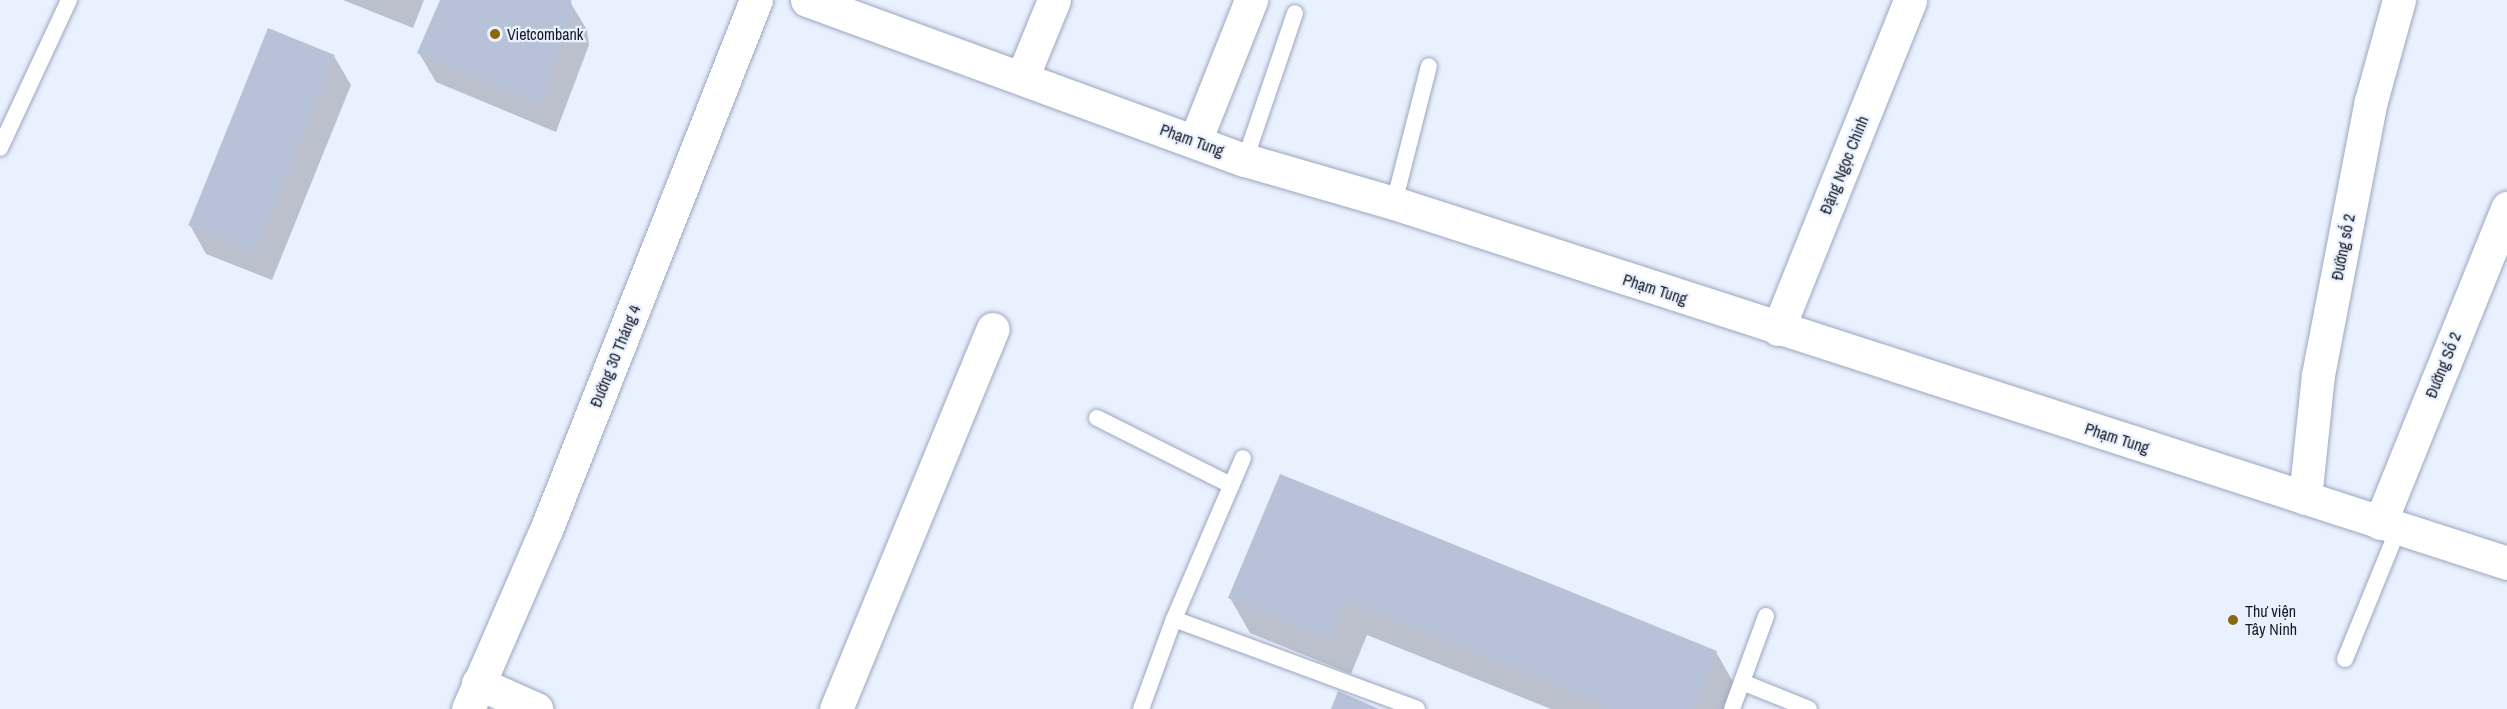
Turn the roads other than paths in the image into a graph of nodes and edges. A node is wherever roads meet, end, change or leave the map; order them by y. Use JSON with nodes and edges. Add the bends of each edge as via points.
{"nodes":[{"id":1,"x":69,"y":0,"type":"edge"},
{"id":2,"x":756,"y":0,"type":"edge"},
{"id":3,"x":807,"y":0,"type":"edge"},
{"id":4,"x":1054,"y":0,"type":"edge"},
{"id":5,"x":1251,"y":0,"type":"edge"},
{"id":6,"x":1910,"y":0,"type":"edge"},
{"id":7,"x":2399,"y":0,"type":"edge"},
{"id":8,"x":1295,"y":13,"type":"dead end"},
{"id":9,"x":1429,"y":66,"type":"dead end"},
{"id":10,"x":1022,"y":78,"type":"junction"},
{"id":11,"x":1195,"y":141,"type":"junction"},
{"id":12,"x":0,"y":148,"type":"edge"},
{"id":13,"x":1245,"y":160,"type":"junction"},
{"id":14,"x":1394,"y":203,"type":"junction"},
{"id":15,"x":2507,"y":208,"type":"edge"},
{"id":16,"x":993,"y":329,"type":"dead end"},
{"id":17,"x":1778,"y":329,"type":"junction"},
{"id":18,"x":1096,"y":418,"type":"dead end"},
{"id":19,"x":1243,"y":458,"type":"dead end"},
{"id":20,"x":1231,"y":486,"type":"junction"},
{"id":21,"x":2305,"y":498,"type":"junction"},
{"id":22,"x":2389,"y":526,"type":"junction"},
{"id":23,"x":2507,"y":563,"type":"edge"},
{"id":24,"x":1766,"y":616,"type":"dead end"},
{"id":25,"x":1174,"y":619,"type":"junction"},
{"id":26,"x":2345,"y":659,"type":"dead end"},
{"id":27,"x":1742,"y":682,"type":"junction"},
{"id":28,"x":473,"y":696,"type":"edge"},
{"id":29,"x":536,"y":709,"type":"edge"},
{"id":30,"x":836,"y":709,"type":"edge"},
{"id":31,"x":1141,"y":709,"type":"edge"},
{"id":32,"x":1417,"y":709,"type":"edge"},
{"id":33,"x":1732,"y":709,"type":"edge"},
{"id":34,"x":1809,"y":709,"type":"edge"}],
"edges":[{"from":1,"to":12,"type":"lane"},
{"from":2,"to":28,"type":"street","name":"Đường 30 Tháng 4","via":[[546,530]]},
{"from":3,"to":10,"type":"street","name":"Phạm Tung"},
{"from":4,"to":10,"type":"street"},
{"from":5,"to":11,"type":"street"},
{"from":6,"to":17,"type":"street","name":"Đặng Ngọc Chinh"},
{"from":7,"to":21,"type":"street","name":"Đường số 2","via":[[2371,101],[2320,363]]},
{"from":8,"to":13,"type":"lane"},
{"from":9,"to":14,"type":"lane"},
{"from":10,"to":11,"type":"street","name":"Phạm Tung"},
{"from":11,"to":13,"type":"street","name":"Phạm Tung"},
{"from":13,"to":14,"type":"street","name":"Phạm Tung"},
{"from":14,"to":17,"type":"street","name":"Phạm Tung"},
{"from":15,"to":22,"type":"street","name":"Đường Số 2"},
{"from":16,"to":30,"type":"street"},
{"from":17,"to":21,"type":"street","name":"Phạm Tung"},
{"from":18,"to":20,"type":"lane"},
{"from":19,"to":20,"type":"lane"},
{"from":20,"to":25,"type":"lane"},
{"from":21,"to":22,"type":"street","name":"Phạm Tung"},
{"from":22,"to":23,"type":"street","name":"Phạm Tung"},
{"from":22,"to":26,"type":"lane"},
{"from":24,"to":27,"type":"lane"},
{"from":25,"to":31,"type":"lane"},
{"from":25,"to":32,"type":"lane"},
{"from":27,"to":33,"type":"lane"},
{"from":27,"to":34,"type":"lane"},
{"from":28,"to":29,"type":"street"}]}
